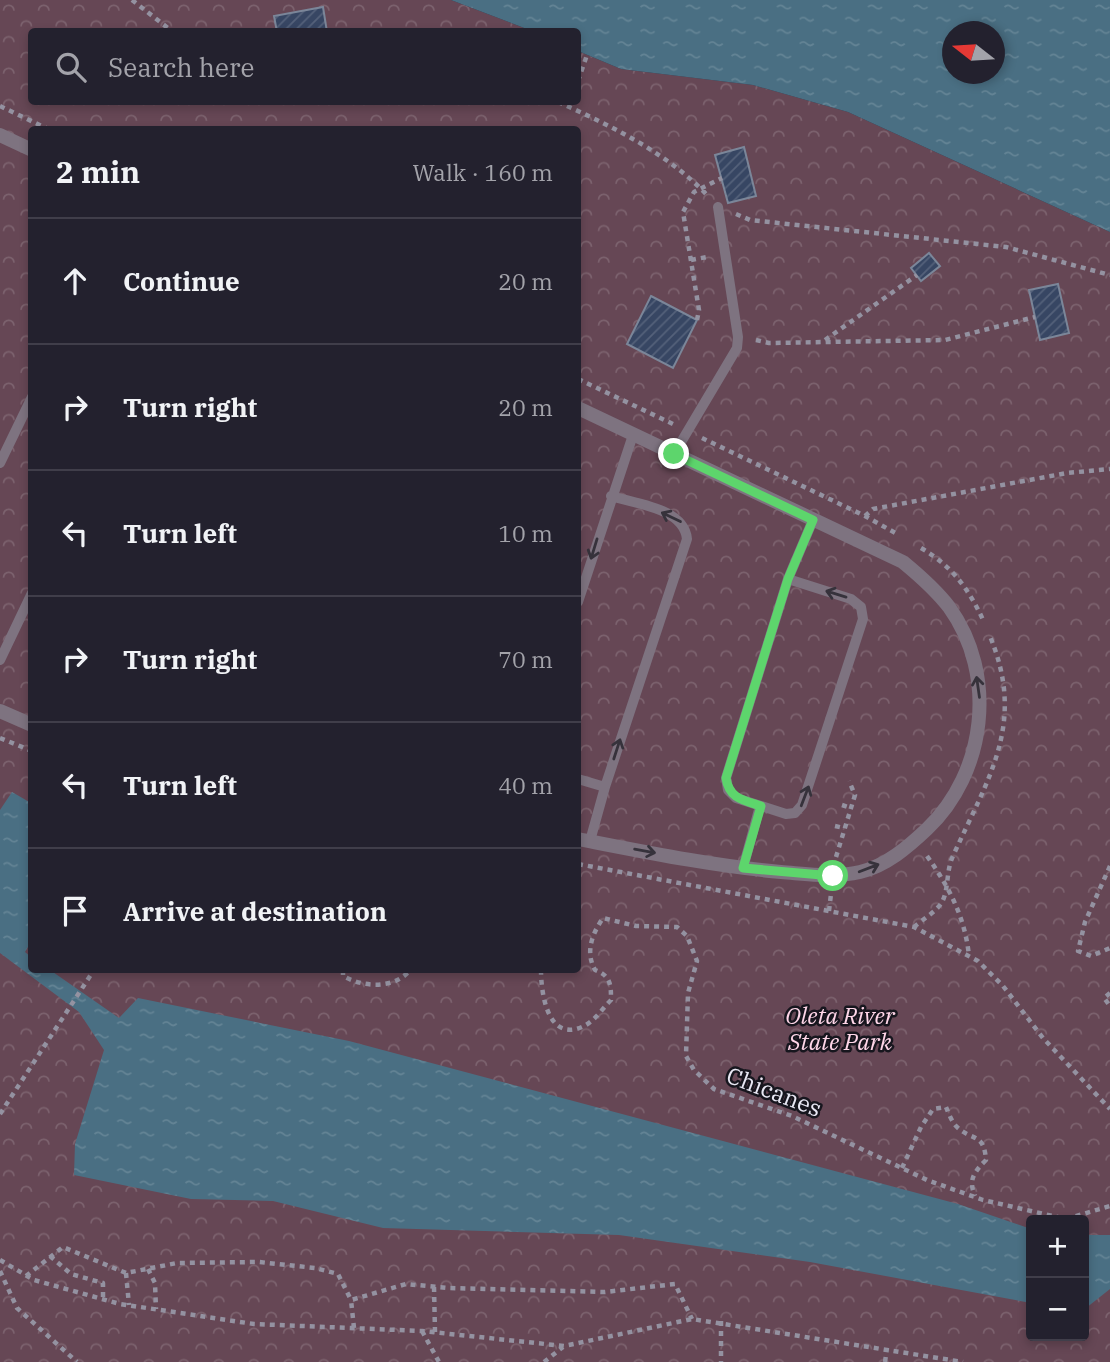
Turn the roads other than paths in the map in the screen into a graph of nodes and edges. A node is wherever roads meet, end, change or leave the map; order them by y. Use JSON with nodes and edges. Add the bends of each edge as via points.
{"nodes":[{"id":1,"x":0,"y":135,"type":"edge"},
{"id":2,"x":28,"y":148,"type":"edge"},
{"id":3,"x":718,"y":207,"type":"road end"},
{"id":4,"x":28,"y":405,"type":"edge"},
{"id":5,"x":581,"y":409,"type":"edge"},
{"id":6,"x":633,"y":435,"type":"junction"},
{"id":7,"x":674,"y":454,"type":"junction"},
{"id":8,"x":0,"y":463,"type":"edge"},
{"id":9,"x":611,"y":496,"type":"junction"},
{"id":10,"x":813,"y":520,"type":"junction"},
{"id":11,"x":788,"y":579,"type":"junction"},
{"id":12,"x":581,"y":592,"type":"edge"},
{"id":13,"x":28,"y":601,"type":"edge"},
{"id":14,"x":2,"y":652,"type":"edge"},
{"id":15,"x":0,"y":711,"type":"edge"},
{"id":16,"x":28,"y":723,"type":"edge"},
{"id":17,"x":581,"y":780,"type":"edge"},
{"id":18,"x":605,"y":787,"type":"junction"},
{"id":19,"x":761,"y":806,"type":"junction"},
{"id":20,"x":584,"y":840,"type":"edge"},
{"id":21,"x":743,"y":868,"type":"junction"}],
"edges":[{"from":1,"to":2,"type":"street"},
{"from":3,"to":7,"type":"lane","via":[[737,348]]},
{"from":4,"to":8,"type":"lane"},
{"from":5,"to":6,"type":"street"},
{"from":6,"to":7,"type":"street"},
{"from":6,"to":9,"type":"lane"},
{"from":7,"to":10,"type":"street"},
{"from":9,"to":12,"type":"lane","one_way":true},
{"from":18,"to":9,"type":"lane","one_way":true,"via":[[687,539],[686,527],[677,517]]},
{"from":10,"to":11,"type":"lane"},
{"from":21,"to":10,"type":"street","one_way":true,"via":[[833,876],[886,861],[943,814],[976,743],[981,707],[976,669],[960,626],[928,582],[903,562]]},
{"from":11,"to":19,"type":"lane","via":[[726,778],[728,790],[736,798]]},
{"from":19,"to":11,"type":"lane","one_way":true,"via":[[786,814],[795,813],[802,805],[863,619],[861,607],[851,599]]},
{"from":13,"to":14,"type":"lane"},
{"from":15,"to":16,"type":"street"},
{"from":17,"to":18,"type":"lane"},
{"from":18,"to":20,"type":"lane"},
{"from":19,"to":21,"type":"lane"},
{"from":20,"to":21,"type":"street","one_way":true}]}
